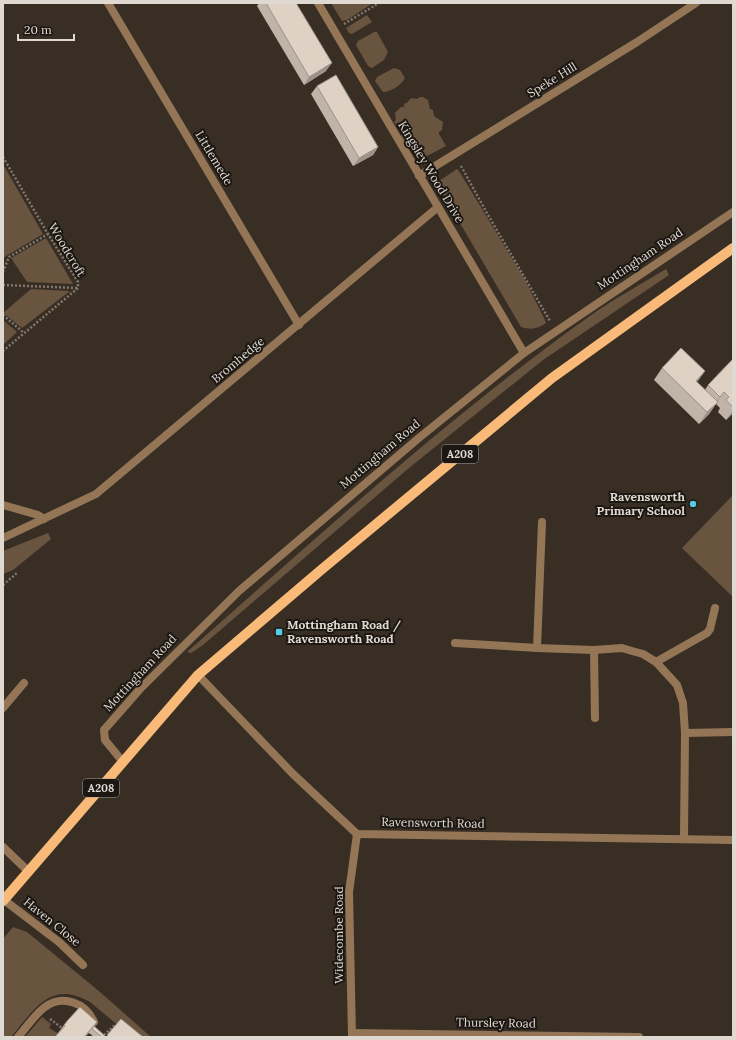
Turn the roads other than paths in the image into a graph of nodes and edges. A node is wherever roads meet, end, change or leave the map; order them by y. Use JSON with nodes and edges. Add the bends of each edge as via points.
{"nodes":[{"id":1,"x":108,"y":3,"type":"edge"},
{"id":2,"x":318,"y":3,"type":"edge"},
{"id":3,"x":696,"y":3,"type":"edge"},
{"id":4,"x":419,"y":176,"type":"junction"},
{"id":5,"x":438,"y":207,"type":"junction"},
{"id":6,"x":733,"y":212,"type":"edge"},
{"id":7,"x":733,"y":248,"type":"edge"},
{"id":8,"x":299,"y":325,"type":"junction"},
{"id":9,"x":524,"y":353,"type":"junction"},
{"id":10,"x":3,"y":505,"type":"edge"},
{"id":11,"x":44,"y":519,"type":"junction"},
{"id":12,"x":542,"y":522,"type":"dead end"},
{"id":13,"x":3,"y":538,"type":"edge"},
{"id":14,"x":715,"y":608,"type":"dead end"},
{"id":15,"x":455,"y":644,"type":"dead end"},
{"id":16,"x":537,"y":648,"type":"junction"},
{"id":17,"x":594,"y":650,"type":"junction"},
{"id":18,"x":656,"y":662,"type":"junction"},
{"id":19,"x":198,"y":675,"type":"junction"},
{"id":20,"x":24,"y":683,"type":"dead end"},
{"id":21,"x":3,"y":708,"type":"edge"},
{"id":22,"x":595,"y":718,"type":"dead end"},
{"id":23,"x":733,"y":732,"type":"edge"},
{"id":24,"x":684,"y":733,"type":"junction"},
{"id":25,"x":123,"y":762,"type":"junction"},
{"id":26,"x":358,"y":834,"type":"junction"},
{"id":27,"x":684,"y":839,"type":"junction"},
{"id":28,"x":733,"y":840,"type":"edge"},
{"id":29,"x":3,"y":847,"type":"edge"},
{"id":30,"x":29,"y":872,"type":"junction"},
{"id":31,"x":4,"y":900,"type":"edge"},
{"id":32,"x":83,"y":965,"type":"dead end"},
{"id":33,"x":94,"y":1022,"type":"edge"},
{"id":34,"x":352,"y":1035,"type":"edge"},
{"id":35,"x":18,"y":1037,"type":"edge"},
{"id":36,"x":639,"y":1037,"type":"edge"}],
"edges":[{"from":1,"to":8,"type":"street","name":"Littlemede"},
{"from":2,"to":4,"type":"street","name":"Kingsley Wood Drive"},
{"from":3,"to":4,"type":"street","name":"Speke Hill"},
{"from":4,"to":5,"type":"street","name":"Kingsley Wood Drive"},
{"from":5,"to":8,"type":"street","name":"Bromhedge"},
{"from":5,"to":9,"type":"street","name":"Kingsley Wood Drive"},
{"from":6,"to":9,"type":"street","name":"Mottingham Road"},
{"from":7,"to":19,"type":"main road","number":"A208","via":[[552,378]]},
{"from":8,"to":11,"type":"street","name":"Bromhedge","via":[[96,494]]},
{"from":9,"to":25,"type":"street","name":"Mottingham Road","via":[[420,437],[239,591],[140,689],[104,730],[105,740]]},
{"from":10,"to":11,"type":"street"},
{"from":11,"to":13,"type":"street","name":"Bromhedge"},
{"from":12,"to":16,"type":"street"},
{"from":14,"to":18,"type":"street","via":[[707,633]]},
{"from":15,"to":16,"type":"street"},
{"from":16,"to":17,"type":"street"},
{"from":17,"to":18,"type":"street","via":[[622,648],[642,654]]},
{"from":17,"to":22,"type":"street"},
{"from":18,"to":24,"type":"street","via":[[677,685],[683,703]]},
{"from":19,"to":25,"type":"main road","number":"A208"},
{"from":19,"to":26,"type":"street","via":[[293,774]]},
{"from":20,"to":21,"type":"street"},
{"from":23,"to":24,"type":"street"},
{"from":24,"to":27,"type":"street"},
{"from":25,"to":30,"type":"main road","number":"A208"},
{"from":26,"to":27,"type":"street","name":"Ravensworth Road"},
{"from":26,"to":34,"type":"street","name":"Widecombe Road","via":[[349,892]]},
{"from":27,"to":28,"type":"street","name":"Ravensworth Road"},
{"from":29,"to":30,"type":"street"},
{"from":30,"to":31,"type":"main road","number":"A208"},
{"from":31,"to":32,"type":"street","name":"Haven Close","via":[[59,942]]},
{"from":33,"to":35,"type":"street","via":[[78,1004],[60,1001],[44,1007]]},
{"from":34,"to":36,"type":"street","name":"Thursley Road"}]}
